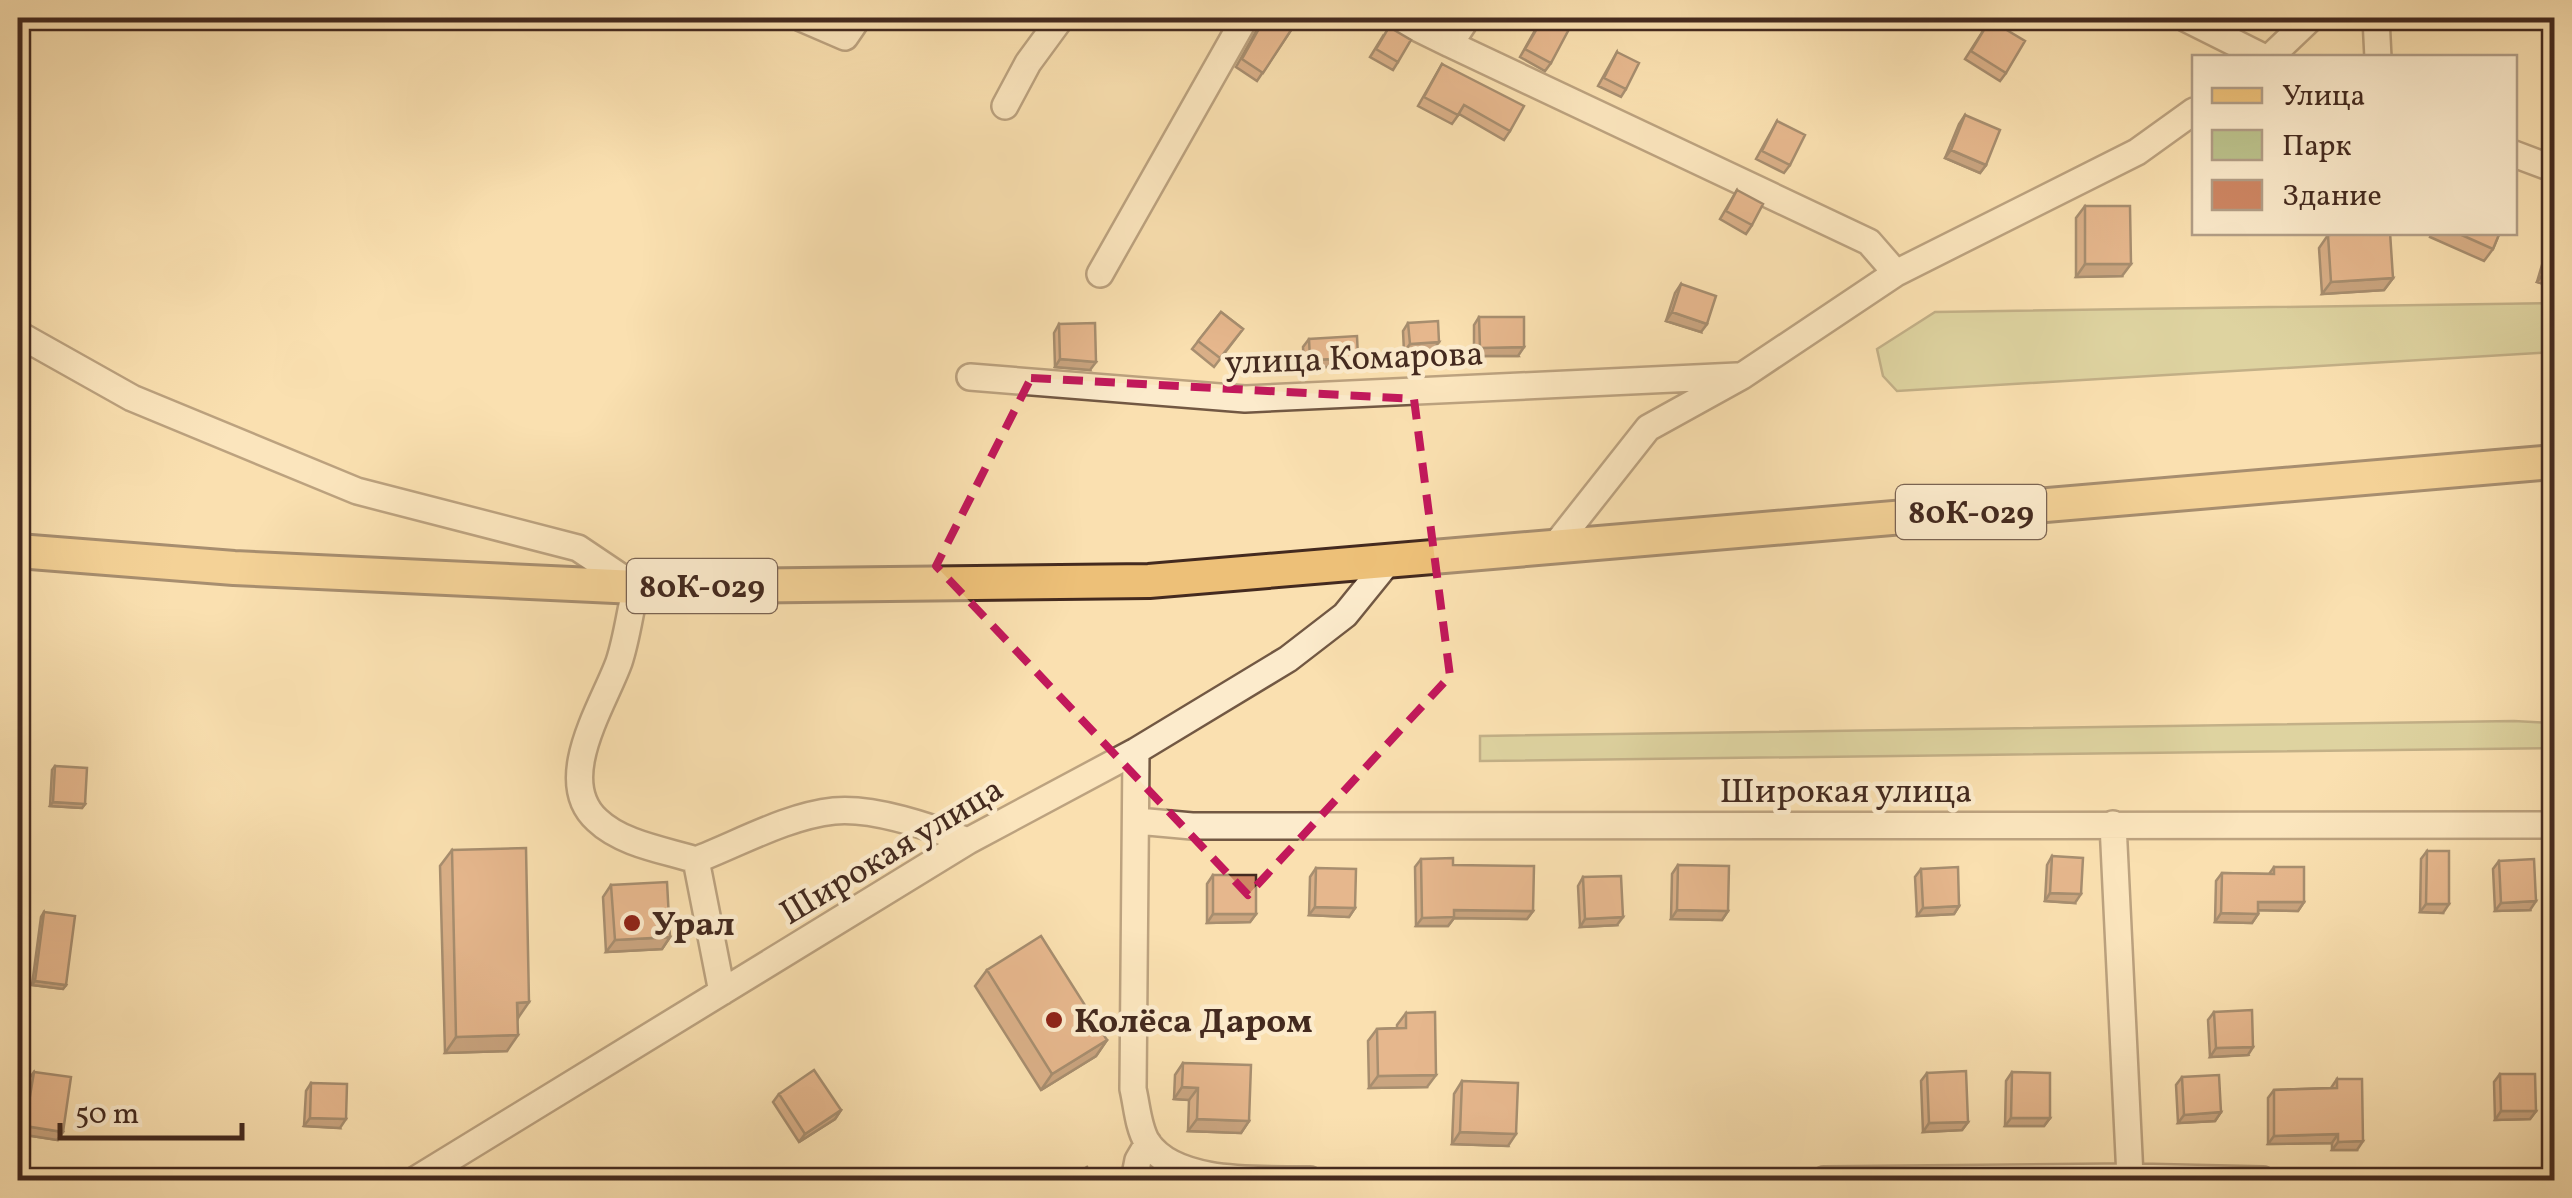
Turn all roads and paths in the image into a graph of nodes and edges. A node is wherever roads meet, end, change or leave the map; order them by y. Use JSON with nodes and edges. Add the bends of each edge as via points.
{"nodes":[{"id":1,"x":801,"y":18,"type":"edge"},
{"id":2,"x":858,"y":18,"type":"edge"},
{"id":3,"x":1061,"y":18,"type":"edge"},
{"id":4,"x":1245,"y":18,"type":"edge"},
{"id":5,"x":1398,"y":18,"type":"edge"},
{"id":6,"x":1467,"y":18,"type":"edge"},
{"id":7,"x":2185,"y":18,"type":"edge"},
{"id":8,"x":2311,"y":18,"type":"edge"},
{"id":9,"x":2376,"y":18,"type":"edge"},
{"id":10,"x":1450,"y":44,"type":"junction"},
{"id":11,"x":2261,"y":55,"type":"edge"},
{"id":12,"x":2270,"y":55,"type":"edge"},
{"id":13,"x":2378,"y":55,"type":"edge"},
{"id":14,"x":1005,"y":106,"type":"dead end"},
{"id":15,"x":2192,"y":112,"type":"edge"},
{"id":16,"x":2517,"y":155,"type":"edge"},
{"id":17,"x":2554,"y":168,"type":"edge"},
{"id":18,"x":1896,"y":273,"type":"junction"},
{"id":19,"x":1100,"y":274,"type":"dead end"},
{"id":20,"x":18,"y":334,"type":"edge"},
{"id":21,"x":1742,"y":376,"type":"junction"},
{"id":22,"x":970,"y":377,"type":"dead end"},
{"id":23,"x":2554,"y":462,"type":"edge"},
{"id":24,"x":1554,"y":547,"type":"junction"},
{"id":25,"x":18,"y":551,"type":"edge"},
{"id":26,"x":1388,"y":562,"type":"junction"},
{"id":27,"x":636,"y":587,"type":"junction"},
{"id":28,"x":1136,"y":751,"type":"junction"},
{"id":29,"x":1137,"y":821,"type":"junction"},
{"id":30,"x":2113,"y":824,"type":"junction"},
{"id":31,"x":2554,"y":825,"type":"edge"},
{"id":32,"x":968,"y":841,"type":"junction"},
{"id":33,"x":696,"y":860,"type":"junction"},
{"id":34,"x":722,"y":992,"type":"junction"},
{"id":35,"x":1148,"y":1143,"type":"junction"},
{"id":36,"x":2130,"y":1178,"type":"junction"},
{"id":37,"x":415,"y":1180,"type":"edge"},
{"id":38,"x":1134,"y":1180,"type":"edge"},
{"id":39,"x":1310,"y":1180,"type":"edge"},
{"id":40,"x":1824,"y":1180,"type":"edge"},
{"id":41,"x":2264,"y":1180,"type":"edge"}],
"edges":[{"from":1,"to":2,"type":"street","via":[[846,37]]},
{"from":3,"to":14,"type":"street"},
{"from":4,"to":19,"type":"street"},
{"from":5,"to":10,"type":"street"},
{"from":6,"to":10,"type":"street"},
{"from":7,"to":11,"type":"street"},
{"from":8,"to":12,"type":"street"},
{"from":9,"to":13,"type":"street"},
{"from":10,"to":18,"type":"street","via":[[1869,242]]},
{"from":15,"to":18,"type":"street","via":[[2137,152]]},
{"from":16,"to":17,"type":"street"},
{"from":18,"to":21,"type":"street"},
{"from":20,"to":27,"type":"street","via":[[132,398],[356,491],[578,548]]},
{"from":21,"to":22,"type":"street","name":"улица Комарова","via":[[1244,399]]},
{"from":21,"to":24,"type":"street","via":[[1648,428]]},
{"from":23,"to":24,"type":"main road","number":"80К-029"},
{"from":24,"to":26,"type":"main road","number":"80К-029"},
{"from":25,"to":27,"type":"main road","number":"80К-029"},
{"from":26,"to":27,"type":"main road","number":"80К-029","via":[[1149,582]]},
{"from":26,"to":28,"type":"street","name":"Широкая улица","via":[[1344,615],[1288,659]]},
{"from":27,"to":33,"type":"street","via":[[621,658],[585,737],[582,792],[594,818],[622,837]]},
{"from":28,"to":29,"type":"street"},
{"from":28,"to":32,"type":"street","name":"Широкая улица"},
{"from":29,"to":30,"type":"street","name":"Широкая улица"},
{"from":29,"to":35,"type":"street","via":[[1134,1089]]},
{"from":30,"to":31,"type":"street","name":"Широкая улица"},
{"from":30,"to":36,"type":"street"},
{"from":32,"to":33,"type":"street","via":[[917,822],[838,810]]},
{"from":32,"to":34,"type":"street","name":"Широкая улица"},
{"from":33,"to":34,"type":"street"},
{"from":34,"to":37,"type":"street","name":"Широкая улица"},
{"from":35,"to":38,"type":"street"},
{"from":35,"to":39,"type":"street","via":[[1190,1170]]},
{"from":36,"to":40,"type":"street"},
{"from":36,"to":41,"type":"street"}]}
